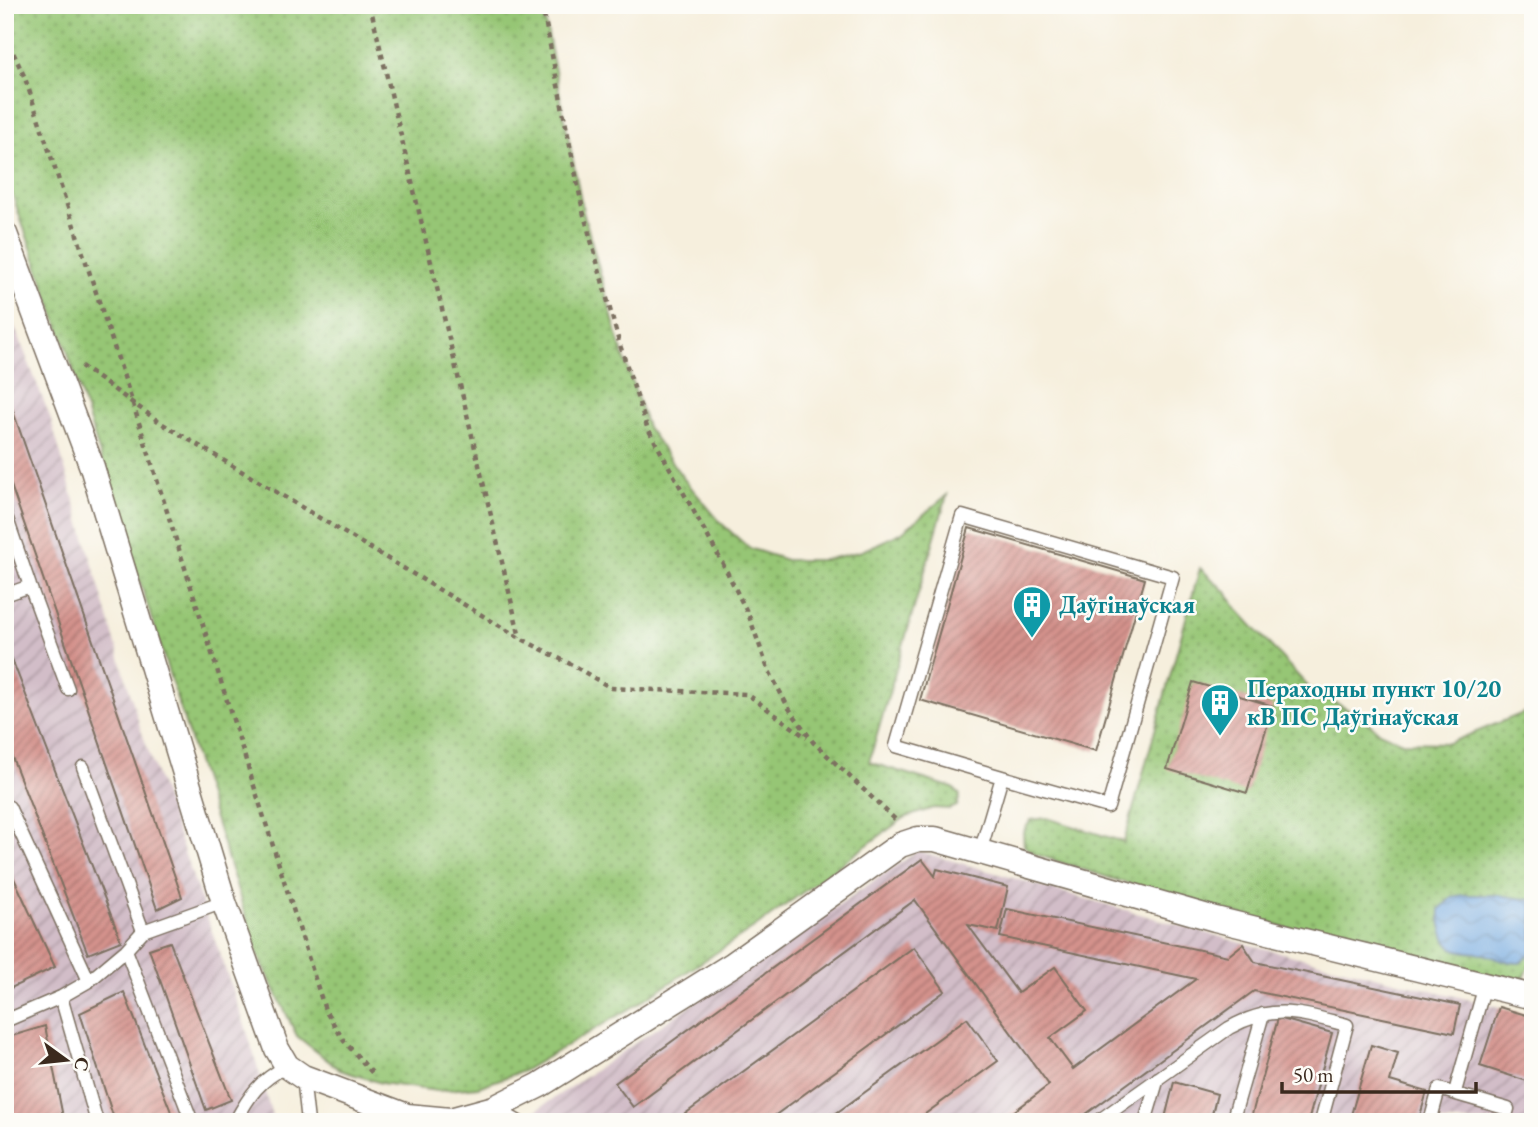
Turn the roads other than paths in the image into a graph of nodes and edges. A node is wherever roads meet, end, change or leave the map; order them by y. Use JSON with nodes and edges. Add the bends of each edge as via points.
{"nodes":[{"id":1,"x":5,"y":234,"type":"edge"},
{"id":2,"x":5,"y":513,"type":"edge"},
{"id":3,"x":30,"y":586,"type":"junction"},
{"id":4,"x":5,"y":595,"type":"edge"},
{"id":5,"x":68,"y":688,"type":"dead end"},
{"id":6,"x":83,"y":767,"type":"dead end"},
{"id":7,"x":1002,"y":777,"type":"junction"},
{"id":8,"x":9,"y":807,"type":"dead end"},
{"id":9,"x":980,"y":852,"type":"junction"},
{"id":10,"x":224,"y":902,"type":"junction"},
{"id":11,"x":143,"y":931,"type":"junction"},
{"id":12,"x":126,"y":950,"type":"junction"},
{"id":13,"x":89,"y":981,"type":"junction"},
{"id":14,"x":1485,"y":985,"type":"junction"},
{"id":15,"x":61,"y":997,"type":"junction"},
{"id":16,"x":1533,"y":997,"type":"edge"},
{"id":17,"x":1263,"y":1014,"type":"junction"},
{"id":18,"x":5,"y":1021,"type":"edge"},
{"id":19,"x":295,"y":1071,"type":"junction"},
{"id":20,"x":1158,"y":1078,"type":"junction"},
{"id":21,"x":1455,"y":1092,"type":"junction"},
{"id":22,"x":495,"y":1108,"type":"junction"},
{"id":23,"x":383,"y":1114,"type":"edge"},
{"id":24,"x":97,"y":1122,"type":"edge"},
{"id":25,"x":192,"y":1122,"type":"edge"},
{"id":26,"x":235,"y":1122,"type":"edge"},
{"id":27,"x":307,"y":1122,"type":"edge"},
{"id":28,"x":519,"y":1122,"type":"edge"},
{"id":29,"x":1097,"y":1122,"type":"edge"},
{"id":30,"x":1145,"y":1122,"type":"edge"},
{"id":31,"x":1232,"y":1122,"type":"edge"},
{"id":32,"x":1321,"y":1122,"type":"edge"},
{"id":33,"x":1430,"y":1122,"type":"edge"},
{"id":34,"x":1504,"y":1122,"type":"edge"}],
"edges":[{"from":1,"to":10,"type":"street","via":[[92,467]]},
{"from":2,"to":3,"type":"lane"},
{"from":3,"to":4,"type":"lane"},
{"from":3,"to":5,"type":"lane"},
{"from":6,"to":11,"type":"lane"},
{"from":7,"to":7,"type":"lane","via":[[1108,807],[1174,577],[961,516],[896,746]]},
{"from":7,"to":9,"type":"lane"},
{"from":8,"to":13,"type":"lane"},
{"from":9,"to":14,"type":"street","via":[[1215,919]]},
{"from":9,"to":22,"type":"street","via":[[934,839],[900,845],[732,965],[540,1085]]},
{"from":10,"to":11,"type":"lane"},
{"from":10,"to":19,"type":"street","via":[[277,1049]]},
{"from":11,"to":12,"type":"lane"},
{"from":12,"to":13,"type":"lane"},
{"from":12,"to":25,"type":"lane"},
{"from":13,"to":15,"type":"lane"},
{"from":14,"to":16,"type":"street"},
{"from":14,"to":21,"type":"lane"},
{"from":15,"to":18,"type":"lane"},
{"from":15,"to":24,"type":"lane"},
{"from":17,"to":20,"type":"lane","via":[[1229,1028]]},
{"from":17,"to":31,"type":"lane"},
{"from":17,"to":32,"type":"lane","via":[[1296,1012],[1347,1025]]},
{"from":19,"to":23,"type":"street"},
{"from":19,"to":26,"type":"lane","via":[[270,1075],[252,1091]]},
{"from":19,"to":27,"type":"lane"},
{"from":20,"to":29,"type":"lane"},
{"from":20,"to":30,"type":"lane"},
{"from":21,"to":33,"type":"lane","via":[[1439,1089]]},
{"from":21,"to":34,"type":"lane","via":[[1508,1109]]},
{"from":22,"to":23,"type":"street","via":[[450,1120]]},
{"from":22,"to":28,"type":"lane"}]}
